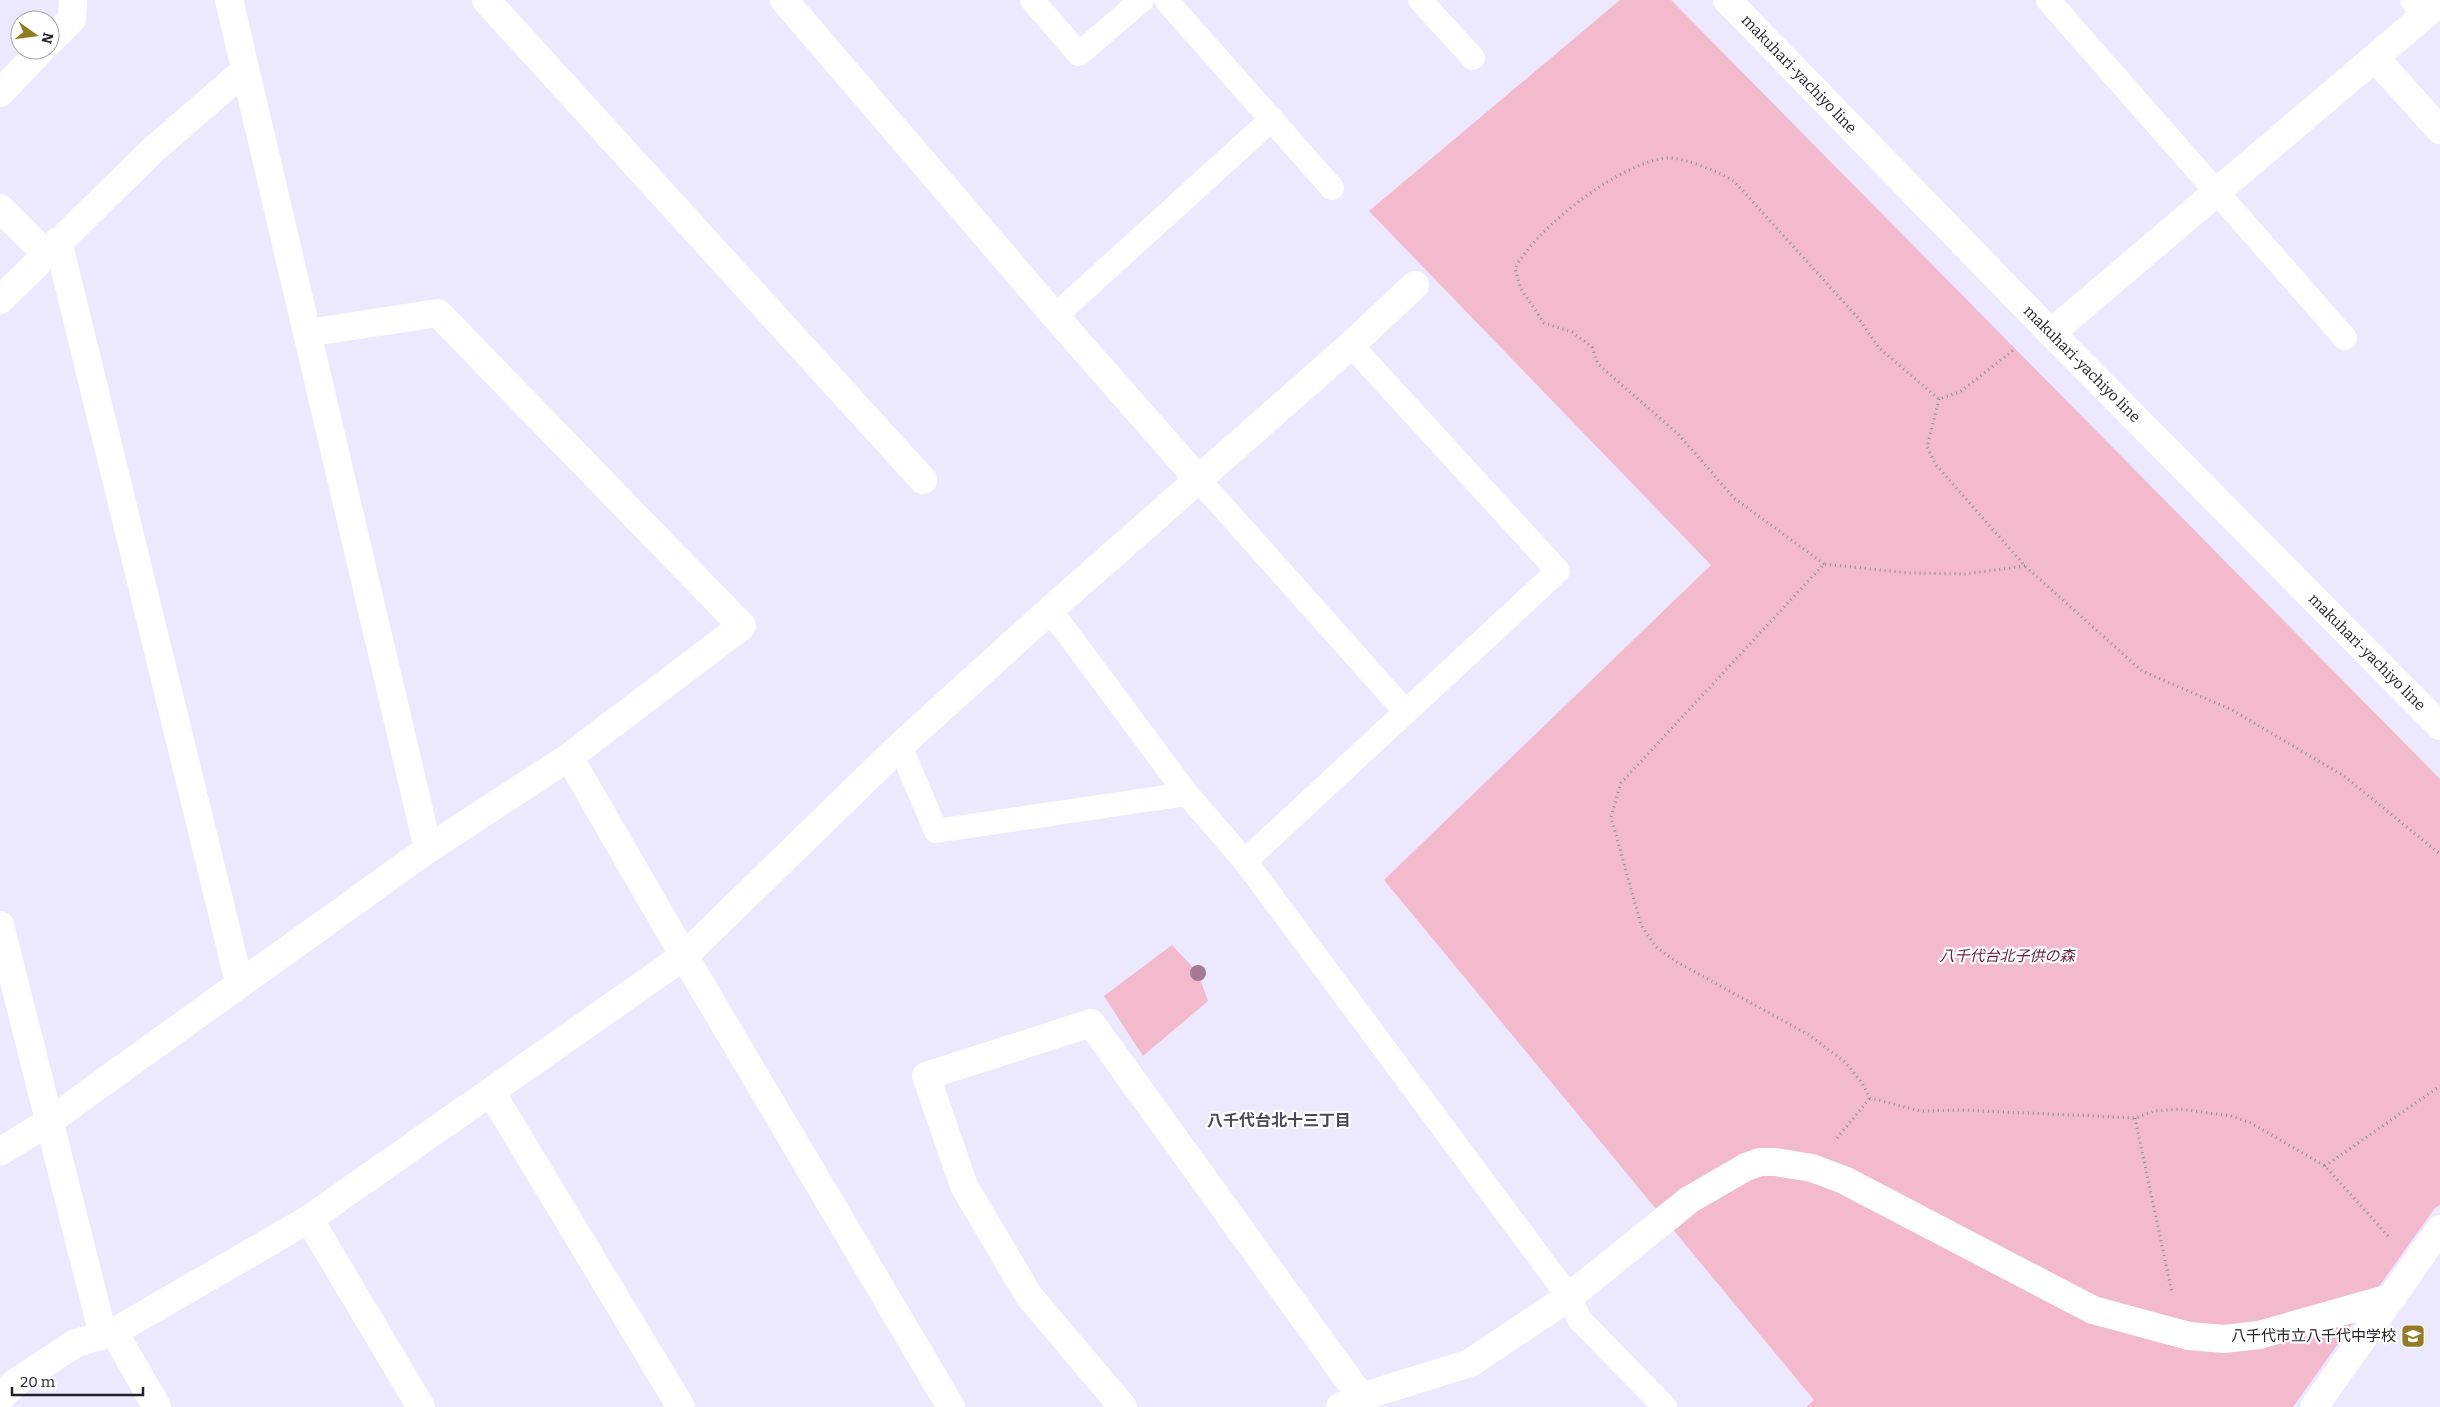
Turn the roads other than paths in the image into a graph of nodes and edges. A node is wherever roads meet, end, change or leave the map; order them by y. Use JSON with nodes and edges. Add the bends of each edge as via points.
{"nodes":[{"id":1,"x":73,"y":0,"type":"edge"},
{"id":2,"x":229,"y":0,"type":"edge"},
{"id":3,"x":486,"y":0,"type":"edge"},
{"id":4,"x":784,"y":0,"type":"edge"},
{"id":5,"x":1032,"y":0,"type":"edge"},
{"id":6,"x":1142,"y":0,"type":"edge"},
{"id":7,"x":1166,"y":0,"type":"edge"},
{"id":8,"x":1420,"y":0,"type":"edge"},
{"id":9,"x":1727,"y":0,"type":"edge"},
{"id":10,"x":2048,"y":0,"type":"edge"},
{"id":11,"x":2426,"y":5,"type":"edge"},
{"id":12,"x":60,"y":31,"type":"edge"},
{"id":13,"x":1473,"y":58,"type":"dead end"},
{"id":14,"x":2375,"y":58,"type":"junction"},
{"id":15,"x":31,"y":60,"type":"edge"},
{"id":16,"x":244,"y":71,"type":"junction"},
{"id":17,"x":0,"y":93,"type":"edge"},
{"id":18,"x":1272,"y":119,"type":"junction"},
{"id":19,"x":2440,"y":130,"type":"edge"},
{"id":20,"x":1332,"y":188,"type":"dead end"},
{"id":21,"x":2217,"y":191,"type":"junction"},
{"id":22,"x":0,"y":208,"type":"edge"},
{"id":23,"x":52,"y":248,"type":"junction"},
{"id":24,"x":1415,"y":286,"type":"dead end"},
{"id":25,"x":0,"y":300,"type":"edge"},
{"id":26,"x":1055,"y":316,"type":"junction"},
{"id":27,"x":307,"y":333,"type":"junction"},
{"id":28,"x":2051,"y":333,"type":"junction"},
{"id":29,"x":2345,"y":338,"type":"dead end"},
{"id":30,"x":1351,"y":345,"type":"junction"},
{"id":31,"x":923,"y":480,"type":"dead end"},
{"id":32,"x":1199,"y":480,"type":"junction"},
{"id":33,"x":1050,"y":610,"type":"junction"},
{"id":34,"x":1405,"y":711,"type":"junction"},
{"id":35,"x":2440,"y":726,"type":"edge"},
{"id":36,"x":900,"y":746,"type":"junction"},
{"id":37,"x":568,"y":757,"type":"junction"},
{"id":38,"x":1187,"y":794,"type":"junction"},
{"id":39,"x":428,"y":849,"type":"junction"},
{"id":40,"x":1245,"y":861,"type":"junction"},
{"id":41,"x":0,"y":925,"type":"edge"},
{"id":42,"x":684,"y":956,"type":"junction"},
{"id":43,"x":239,"y":982,"type":"junction"},
{"id":44,"x":491,"y":1092,"type":"junction"},
{"id":45,"x":48,"y":1122,"type":"junction"},
{"id":46,"x":0,"y":1152,"type":"edge"},
{"id":47,"x":309,"y":1219,"type":"junction"},
{"id":48,"x":2440,"y":1230,"type":"edge"},
{"id":49,"x":1569,"y":1297,"type":"junction"},
{"id":50,"x":2393,"y":1297,"type":"junction"},
{"id":51,"x":108,"y":1334,"type":"junction"},
{"id":52,"x":0,"y":1398,"type":"edge"},
{"id":53,"x":1351,"y":1402,"type":"edge"},
{"id":54,"x":157,"y":1407,"type":"edge"},
{"id":55,"x":421,"y":1407,"type":"edge"},
{"id":56,"x":681,"y":1407,"type":"edge"},
{"id":57,"x":950,"y":1407,"type":"edge"},
{"id":58,"x":1123,"y":1407,"type":"edge"},
{"id":59,"x":1665,"y":1407,"type":"edge"},
{"id":60,"x":2314,"y":1407,"type":"edge"}],
"edges":[{"from":1,"to":12,"type":"street","via":[[72,18]]},
{"from":2,"to":16,"type":"street"},
{"from":3,"to":31,"type":"street"},
{"from":4,"to":26,"type":"street"},
{"from":5,"to":6,"type":"lane","via":[[1079,54]]},
{"from":7,"to":18,"type":"lane"},
{"from":8,"to":13,"type":"lane"},
{"from":9,"to":28,"type":"street","name":"makuhari-yachiyo line"},
{"from":10,"to":21,"type":"lane"},
{"from":11,"to":14,"type":"street"},
{"from":14,"to":19,"type":"street"},
{"from":14,"to":21,"type":"street"},
{"from":15,"to":17,"type":"street"},
{"from":16,"to":23,"type":"street","via":[[153,150]]},
{"from":16,"to":27,"type":"street"},
{"from":18,"to":20,"type":"lane"},
{"from":18,"to":26,"type":"lane"},
{"from":21,"to":28,"type":"street"},
{"from":21,"to":29,"type":"lane"},
{"from":22,"to":23,"type":"street"},
{"from":23,"to":25,"type":"street"},
{"from":23,"to":43,"type":"street"},
{"from":24,"to":30,"type":"street"},
{"from":26,"to":32,"type":"street"},
{"from":27,"to":37,"type":"street","via":[[438,313],[742,626]]},
{"from":27,"to":39,"type":"street"},
{"from":28,"to":35,"type":"street","name":"makuhari-yachiyo line"},
{"from":30,"to":32,"type":"street"},
{"from":30,"to":34,"type":"lane","via":[[1558,570]]},
{"from":32,"to":33,"type":"street"},
{"from":32,"to":34,"type":"lane"},
{"from":33,"to":36,"type":"street"},
{"from":33,"to":38,"type":"lane"},
{"from":34,"to":40,"type":"lane"},
{"from":36,"to":38,"type":"lane","via":[[936,831]]},
{"from":36,"to":42,"type":"street"},
{"from":37,"to":39,"type":"street"},
{"from":37,"to":42,"type":"street"},
{"from":38,"to":40,"type":"lane"},
{"from":39,"to":43,"type":"street"},
{"from":40,"to":49,"type":"lane"},
{"from":41,"to":45,"type":"street"},
{"from":42,"to":44,"type":"street"},
{"from":42,"to":57,"type":"street"},
{"from":43,"to":45,"type":"street"},
{"from":44,"to":47,"type":"street"},
{"from":44,"to":56,"type":"street"},
{"from":45,"to":46,"type":"street"},
{"from":45,"to":51,"type":"street"},
{"from":47,"to":51,"type":"street"},
{"from":47,"to":55,"type":"street"},
{"from":48,"to":50,"type":"street"},
{"from":49,"to":50,"type":"street","via":[[1689,1200],[1760,1162],[1812,1168],[1844,1180],[2093,1310],[2189,1336],[2224,1339],[2259,1335]]},
{"from":49,"to":53,"type":"street","via":[[1470,1363]]},
{"from":49,"to":59,"type":"lane","via":[[1580,1320]]},
{"from":50,"to":60,"type":"street"},
{"from":51,"to":52,"type":"street","via":[[76,1343],[16,1382]]},
{"from":51,"to":54,"type":"street"},
{"from":53,"to":58,"type":"street","via":[[1091,1023],[926,1076],[964,1186],[1029,1296]]}]}
